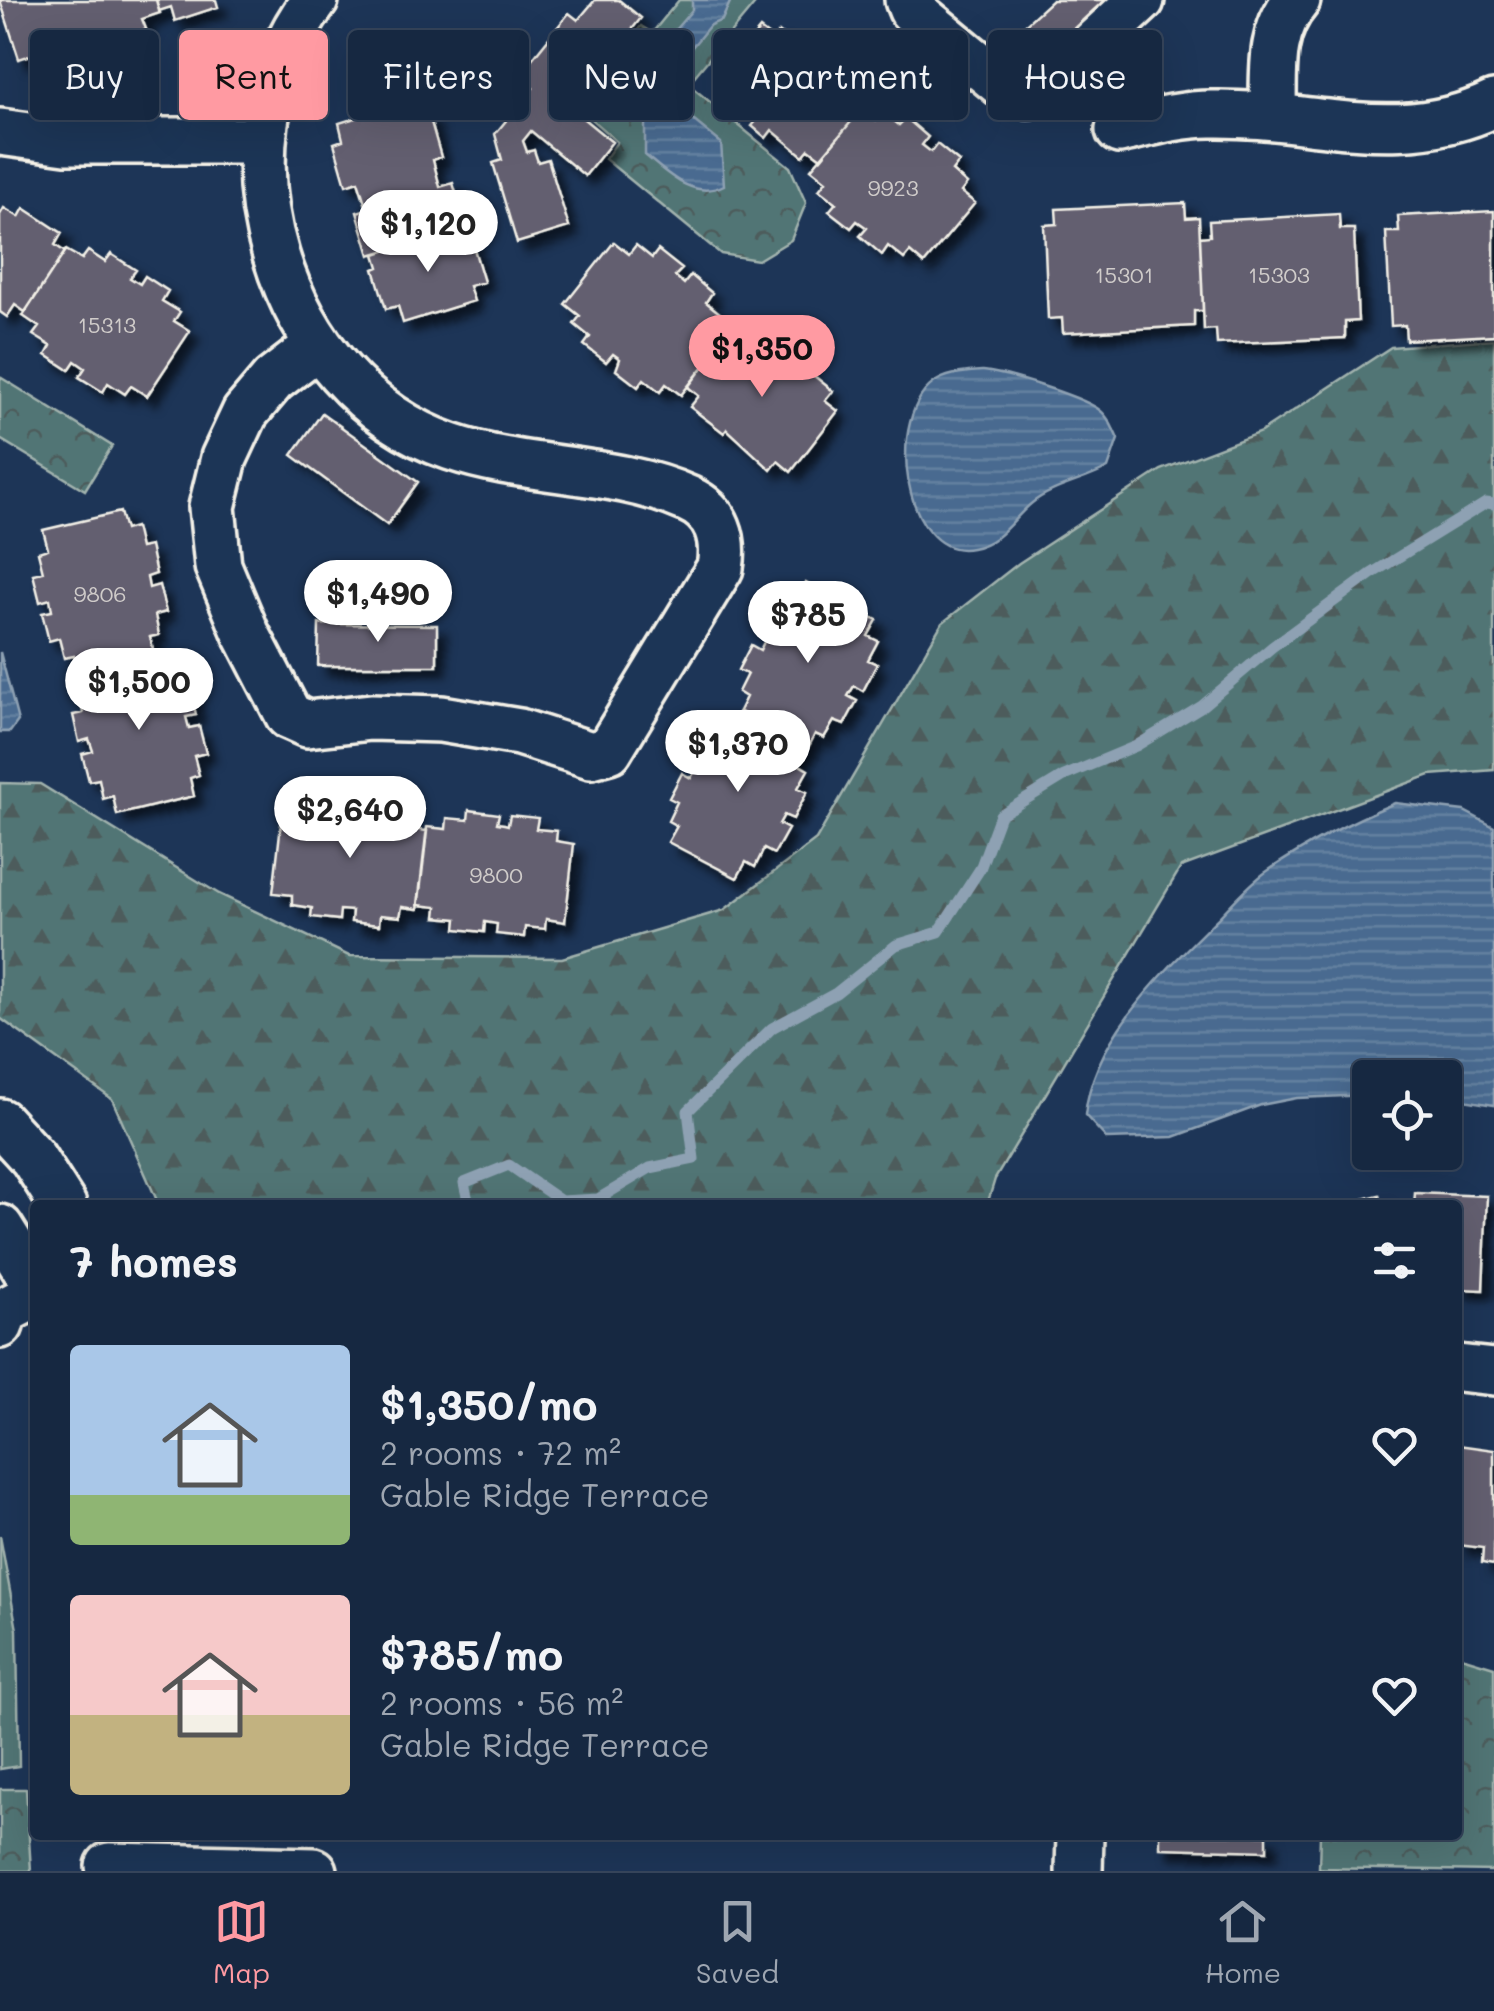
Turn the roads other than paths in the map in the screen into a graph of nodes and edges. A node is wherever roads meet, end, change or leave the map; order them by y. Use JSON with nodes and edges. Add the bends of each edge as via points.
{"nodes":[{"id":1,"x":314,"y":0,"type":"edge"},
{"id":2,"x":908,"y":0,"type":"edge"},
{"id":3,"x":1141,"y":0,"type":"edge"},
{"id":4,"x":1297,"y":0,"type":"edge"},
{"id":5,"x":1494,"y":104,"type":"edge"},
{"id":6,"x":1273,"y":116,"type":"junction"},
{"id":7,"x":1120,"y":130,"type":"dead end"},
{"id":8,"x":0,"y":132,"type":"edge"},
{"id":9,"x":259,"y":141,"type":"junction"},
{"id":10,"x":317,"y":346,"type":"junction"},
{"id":11,"x":0,"y":1122,"type":"edge"},
{"id":12,"x":60,"y":1200,"type":"edge"},
{"id":13,"x":0,"y":1228,"type":"edge"},
{"id":14,"x":15,"y":1305,"type":"edge"},
{"id":15,"x":1462,"y":1368,"type":"edge"},
{"id":16,"x":1494,"y":1372,"type":"edge"},
{"id":17,"x":1080,"y":1840,"type":"edge"},
{"id":18,"x":109,"y":1857,"type":"edge"},
{"id":19,"x":215,"y":1857,"type":"edge"},
{"id":20,"x":314,"y":1871,"type":"edge"},
{"id":21,"x":1079,"y":1871,"type":"edge"}],
"edges":[{"from":1,"to":9,"type":"street","via":[[294,28]]},
{"from":2,"to":3,"type":"street","via":[[1008,89],[1028,96],[1048,86]]},
{"from":4,"to":6,"type":"street","via":[[1274,43]]},
{"from":5,"to":6,"type":"street","via":[[1394,130]]},
{"from":6,"to":7,"type":"street","via":[[1210,114]]},
{"from":8,"to":9,"type":"street","via":[[66,141]]},
{"from":9,"to":10,"type":"street","via":[[270,244]]},
{"from":10,"to":10,"type":"street","via":[[360,394],[449,447],[690,500],[719,528],[720,568],[609,750],[591,755],[519,732],[441,719],[307,724],[290,716],[218,566],[212,507],[245,413],[273,380]]},
{"from":11,"to":12,"type":"street"},
{"from":13,"to":14,"type":"street"},
{"from":15,"to":16,"type":"street"},
{"from":17,"to":21,"type":"street"},
{"from":18,"to":19,"type":"street"},
{"from":19,"to":20,"type":"street"}]}
